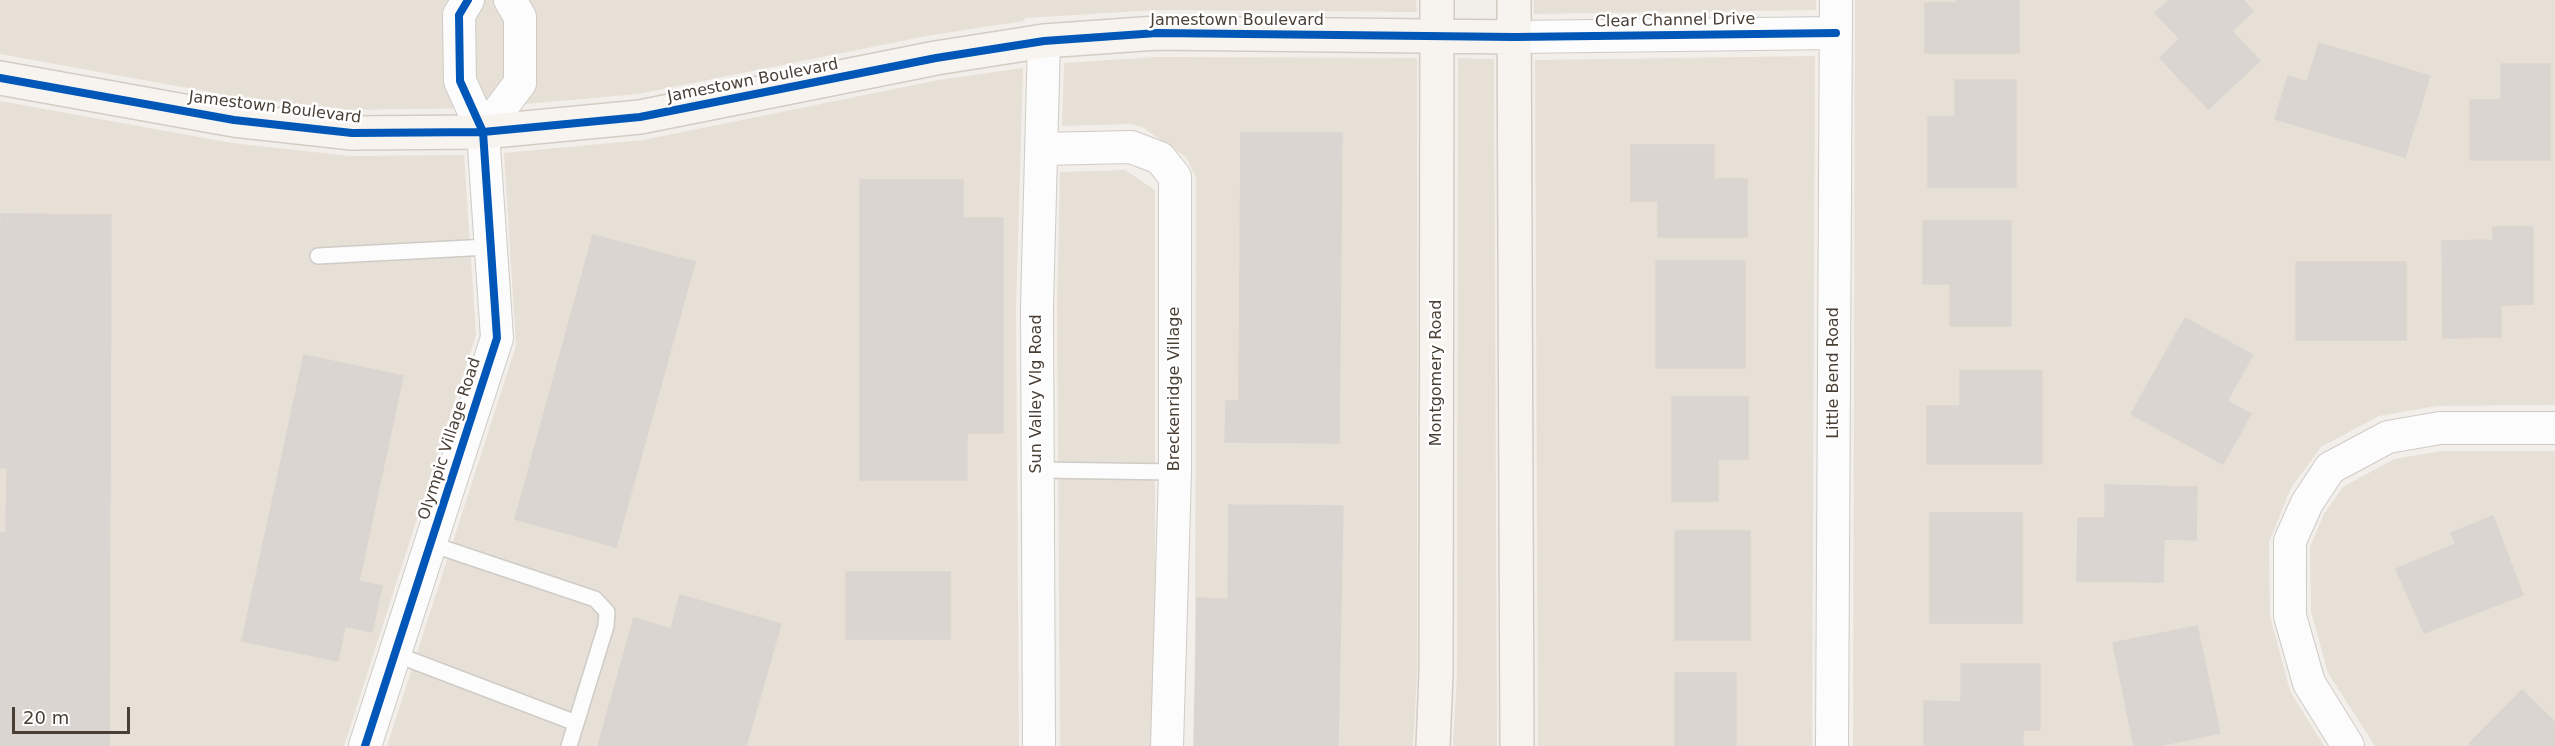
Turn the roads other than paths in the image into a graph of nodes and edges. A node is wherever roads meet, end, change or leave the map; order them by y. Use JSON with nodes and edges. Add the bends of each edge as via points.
{"nodes":[{"id":1,"x":468,"y":0,"type":"edge"},
{"id":2,"x":510,"y":0,"type":"edge"},
{"id":3,"x":1437,"y":0,"type":"edge"},
{"id":4,"x":1514,"y":0,"type":"edge"},
{"id":5,"x":1836,"y":0,"type":"edge"},
{"id":6,"x":1836,"y":33,"type":"junction"},
{"id":7,"x":1437,"y":35,"type":"junction"},
{"id":8,"x":1515,"y":37,"type":"junction"},
{"id":9,"x":1044,"y":41,"type":"junction"},
{"id":10,"x":0,"y":78,"type":"edge"},
{"id":11,"x":483,"y":132,"type":"junction"},
{"id":12,"x":1041,"y":149,"type":"junction"},
{"id":13,"x":488,"y":247,"type":"junction"},
{"id":14,"x":318,"y":256,"type":"dead end"},
{"id":15,"x":2555,"y":428,"type":"edge"},
{"id":16,"x":1037,"y":470,"type":"junction"},
{"id":17,"x":1175,"y":472,"type":"junction"},
{"id":18,"x":431,"y":544,"type":"junction"},
{"id":19,"x":395,"y":654,"type":"junction"},
{"id":20,"x":576,"y":723,"type":"junction"},
{"id":21,"x":365,"y":746,"type":"edge"},
{"id":22,"x":569,"y":746,"type":"edge"},
{"id":23,"x":1039,"y":746,"type":"edge"},
{"id":24,"x":1167,"y":746,"type":"edge"},
{"id":25,"x":1433,"y":746,"type":"edge"},
{"id":26,"x":1517,"y":746,"type":"edge"},
{"id":27,"x":1832,"y":746,"type":"edge"},
{"id":28,"x":2348,"y":746,"type":"edge"}],
"edges":[{"from":1,"to":11,"type":"street","via":[[459,15],[460,81]]},
{"from":2,"to":11,"type":"street","via":[[520,17],[520,83]]},
{"from":3,"to":7,"type":"street","name":"Montgomery Road"},
{"from":4,"to":8,"type":"street"},
{"from":5,"to":6,"type":"street","name":"Little Bend Road"},
{"from":6,"to":8,"type":"street","name":"Clear Channel Drive"},
{"from":6,"to":27,"type":"street","name":"Little Bend Road"},
{"from":7,"to":8,"type":"street","name":"Jamestown Boulevard"},
{"from":7,"to":9,"type":"street","name":"Jamestown Boulevard","via":[[1157,33]]},
{"from":7,"to":25,"type":"street","name":"Montgomery Road"},
{"from":8,"to":26,"type":"street"},
{"from":9,"to":11,"type":"street","name":"Jamestown Boulevard","via":[[936,58],[640,117]]},
{"from":9,"to":12,"type":"street","name":"Sun Valley Vlg Road"},
{"from":10,"to":11,"type":"street","name":"Jamestown Boulevard","via":[[246,122],[352,133]]},
{"from":11,"to":13,"type":"street","name":"Olympic Village Road"},
{"from":12,"to":16,"type":"street","name":"Sun Valley Vlg Road"},
{"from":12,"to":17,"type":"street","name":"Breckenridge Village","via":[[1131,147],[1160,158],[1175,177]]},
{"from":13,"to":14,"type":"lane"},
{"from":13,"to":18,"type":"street","name":"Olympic Village Road","via":[[496,338]]},
{"from":15,"to":28,"type":"street","via":[[2440,428],[2388,437],[2330,468],[2307,502],[2290,541],[2290,616],[2309,683]]},
{"from":16,"to":17,"type":"lane"},
{"from":16,"to":23,"type":"street","name":"Sun Valley Vlg Road"},
{"from":17,"to":24,"type":"street","name":"Breckenridge Village"},
{"from":18,"to":19,"type":"street","name":"Olympic Village Road"},
{"from":18,"to":20,"type":"lane","via":[[595,598],[607,612]]},
{"from":19,"to":20,"type":"lane"},
{"from":19,"to":21,"type":"street","name":"Olympic Village Road"},
{"from":20,"to":22,"type":"lane"}]}
